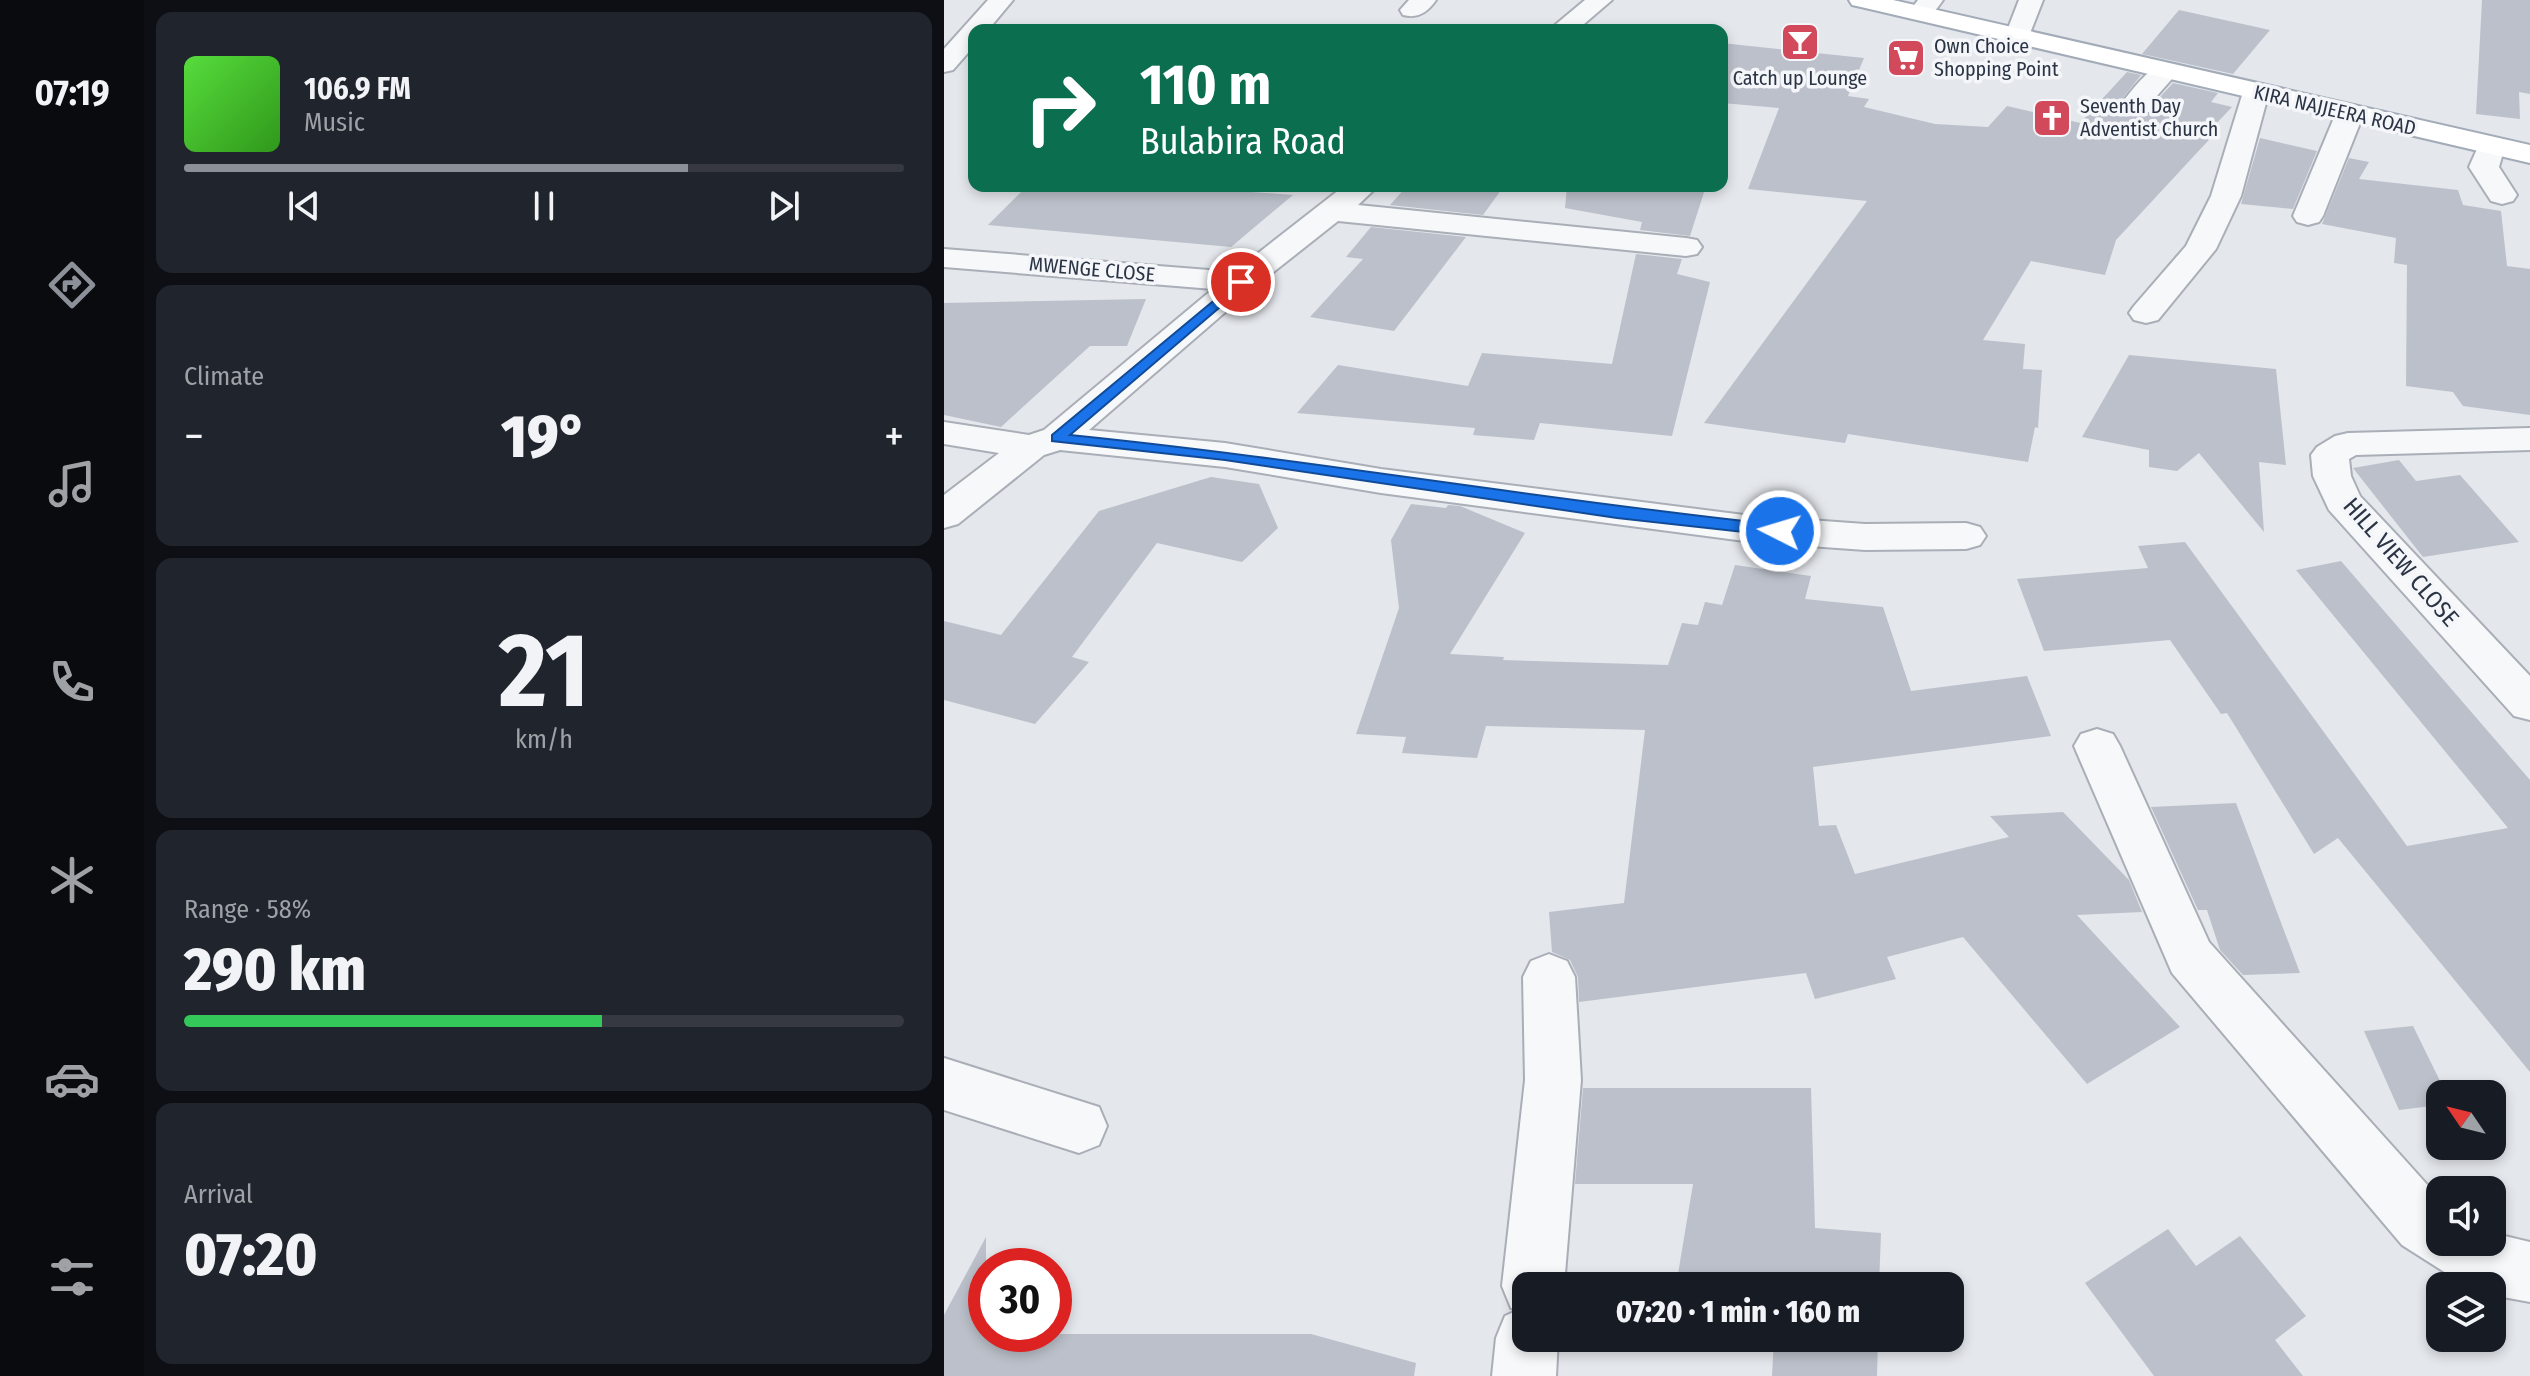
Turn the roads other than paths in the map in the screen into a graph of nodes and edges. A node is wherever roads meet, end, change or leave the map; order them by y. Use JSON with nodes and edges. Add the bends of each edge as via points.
{"nodes":[{"id":1,"x":1001,"y":0,"type":"edge"},
{"id":2,"x":1600,"y":0,"type":"edge"},
{"id":3,"x":1861,"y":0,"type":"edge"},
{"id":4,"x":2031,"y":0,"type":"edge"},
{"id":5,"x":1925,"y":7,"type":"edge"},
{"id":6,"x":979,"y":24,"type":"edge"},
{"id":7,"x":1570,"y":24,"type":"edge"},
{"id":8,"x":2018,"y":36,"type":"junction"},
{"id":9,"x":968,"y":37,"type":"edge"},
{"id":10,"x":944,"y":64,"type":"edge"},
{"id":11,"x":2166,"y":71,"type":"junction"},
{"id":12,"x":2256,"y":92,"type":"junction"},
{"id":13,"x":2148,"y":105,"type":"dead end"},
{"id":14,"x":2350,"y":113,"type":"junction"},
{"id":15,"x":2491,"y":146,"type":"junction"},
{"id":16,"x":2530,"y":154,"type":"edge"},
{"id":17,"x":1355,"y":192,"type":"edge"},
{"id":18,"x":2502,"y":195,"type":"dead end"},
{"id":19,"x":1331,"y":211,"type":"junction"},
{"id":20,"x":2308,"y":216,"type":"dead end"},
{"id":21,"x":1686,"y":247,"type":"dead end"},
{"id":22,"x":944,"y":258,"type":"edge"},
{"id":23,"x":1241,"y":282,"type":"junction"},
{"id":24,"x":2146,"y":313,"type":"dead end"},
{"id":25,"x":944,"y":433,"type":"edge"},
{"id":26,"x":2530,"y":439,"type":"edge"},
{"id":27,"x":1044,"y":442,"type":"junction"},
{"id":28,"x":944,"y":515,"type":"edge"},
{"id":29,"x":1966,"y":536,"type":"dead end"},
{"id":30,"x":2530,"y":704,"type":"edge"},
{"id":31,"x":2097,"y":746,"type":"dead end"},
{"id":32,"x":1549,"y":977,"type":"dead end"},
{"id":33,"x":944,"y":1084,"type":"edge"},
{"id":34,"x":1079,"y":1126,"type":"dead end"},
{"id":35,"x":2426,"y":1226,"type":"edge"},
{"id":36,"x":2469,"y":1256,"type":"edge"},
{"id":37,"x":1534,"y":1272,"type":"edge"},
{"id":38,"x":2530,"y":1272,"type":"edge"},
{"id":39,"x":1526,"y":1352,"type":"edge"},
{"id":40,"x":1524,"y":1376,"type":"edge"}],
"edges":[{"from":1,"to":6,"type":"street"},
{"from":2,"to":7,"type":"street"},
{"from":3,"to":5,"type":"main road","name":"KIRA NAJJEERA ROAD"},
{"from":4,"to":8,"type":"street"},
{"from":5,"to":8,"type":"main road","name":"KIRA NAJJEERA ROAD"},
{"from":8,"to":11,"type":"main road","name":"KIRA NAJJEERA ROAD"},
{"from":9,"to":10,"type":"street"},
{"from":11,"to":12,"type":"main road","name":"KIRA NAJJEERA ROAD"},
{"from":11,"to":13,"type":"street","via":[[2139,99]]},
{"from":12,"to":14,"type":"main road","name":"KIRA NAJJEERA ROAD"},
{"from":12,"to":24,"type":"street","via":[[2226,196],[2200,249]]},
{"from":14,"to":15,"type":"main road","name":"KIRA NAJJEERA ROAD"},
{"from":14,"to":20,"type":"street"},
{"from":15,"to":16,"type":"main road","name":"KIRA NAJJEERA ROAD"},
{"from":15,"to":18,"type":"street","via":[[2484,167]]},
{"from":17,"to":19,"type":"street"},
{"from":19,"to":21,"type":"street"},
{"from":19,"to":23,"type":"street"},
{"from":22,"to":23,"type":"street","name":"MWENGE CLOSE"},
{"from":23,"to":27,"type":"street"},
{"from":25,"to":27,"type":"street"},
{"from":26,"to":30,"type":"street","name":"HILL VIEW CLOSE","via":[[2348,444],[2330,455],[2343,501]]},
{"from":27,"to":28,"type":"street"},
{"from":27,"to":29,"type":"street","via":[[1225,455],[1752,529],[1865,537]]},
{"from":31,"to":35,"type":"street","via":[[2190,957]]},
{"from":32,"to":37,"type":"street","via":[[1553,1080]]},
{"from":33,"to":34,"type":"street"},
{"from":36,"to":38,"type":"street","via":[[2507,1271]]},
{"from":39,"to":40,"type":"street"}]}
